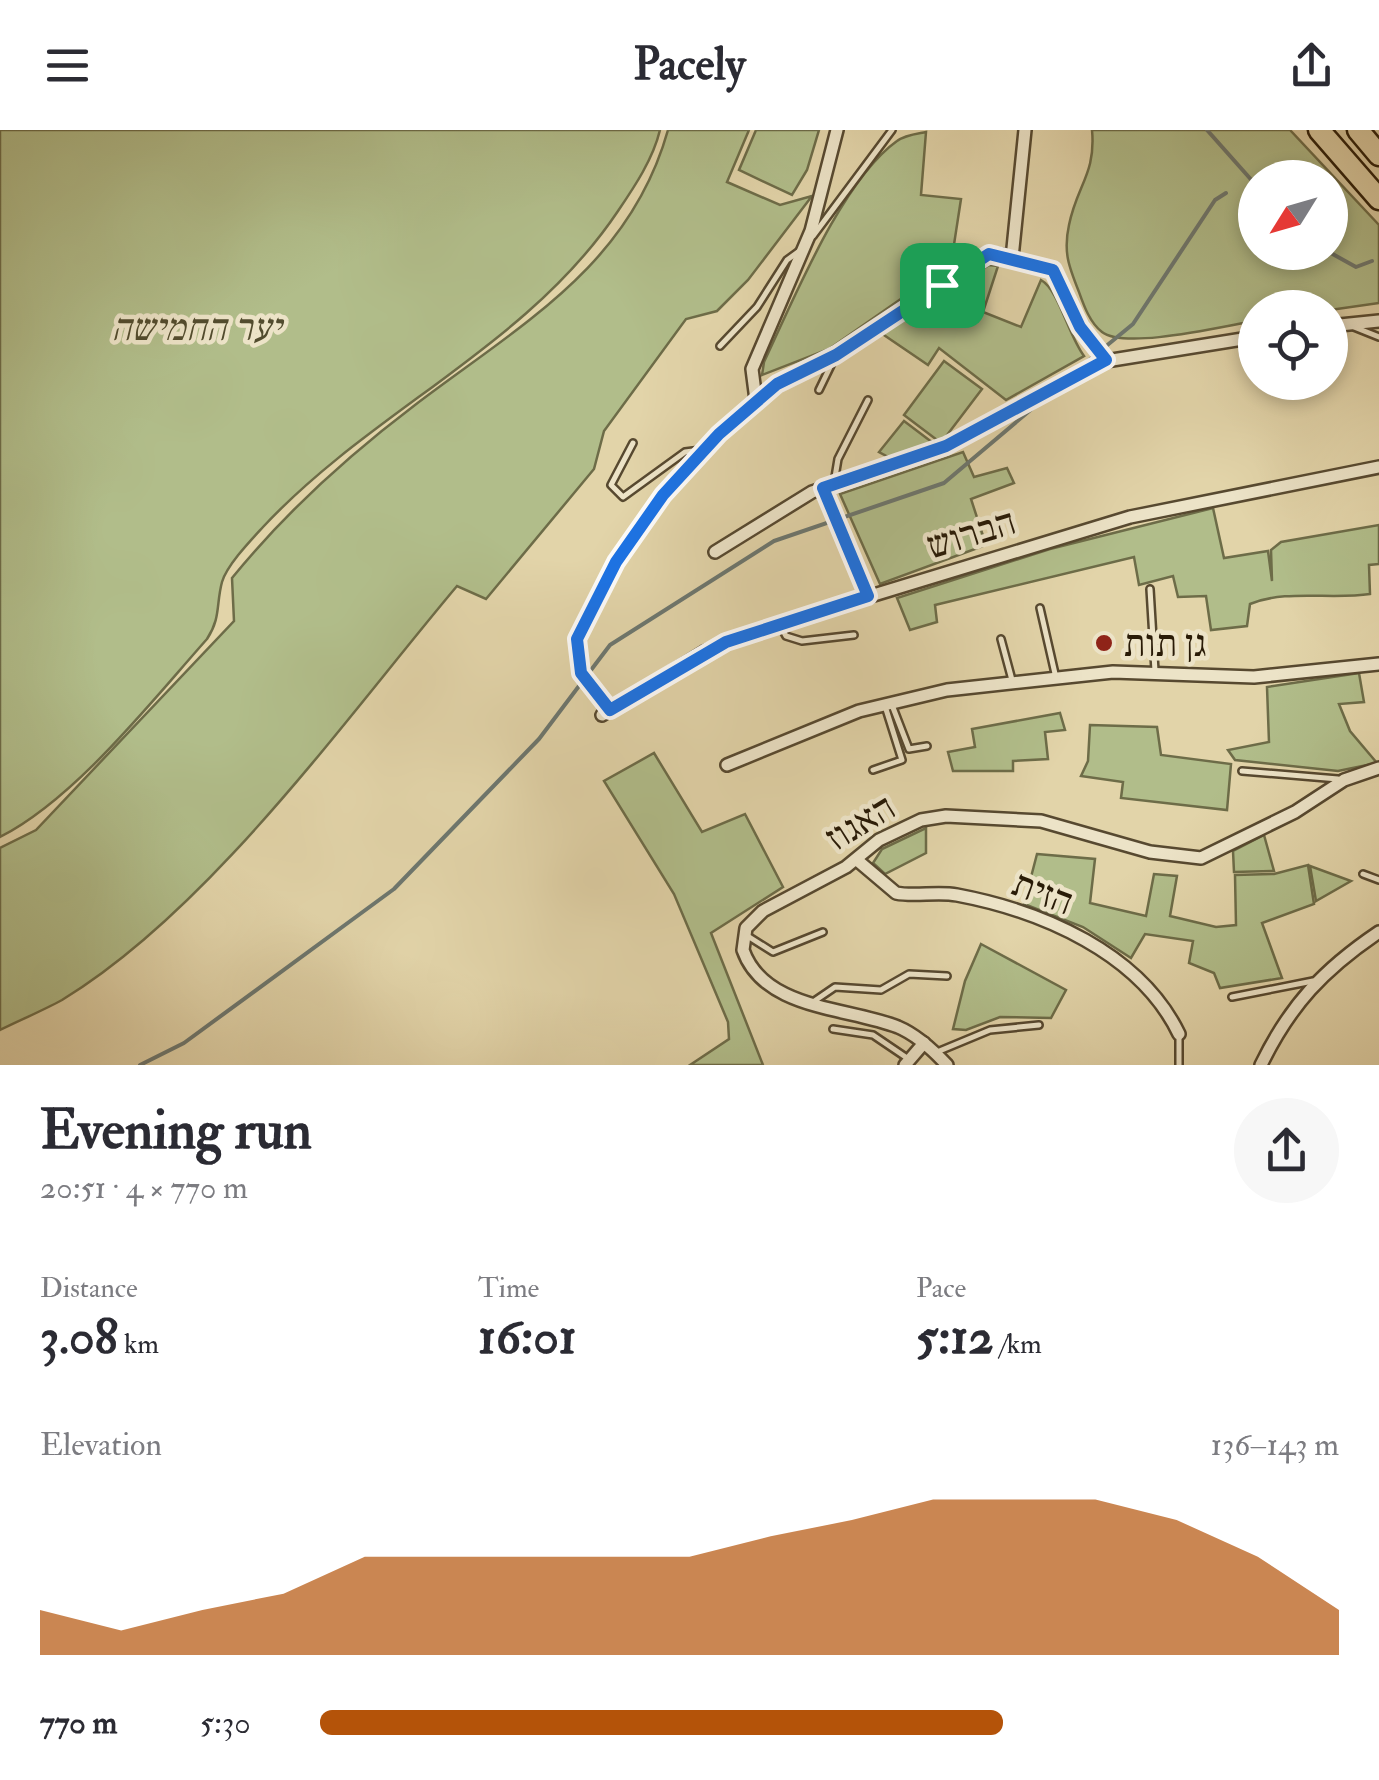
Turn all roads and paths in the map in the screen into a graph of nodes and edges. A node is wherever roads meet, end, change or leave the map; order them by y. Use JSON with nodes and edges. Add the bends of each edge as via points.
{"nodes":[{"id":1,"x":836,"y":130,"type":"edge"},
{"id":2,"x":892,"y":130,"type":"edge"},
{"id":3,"x":1026,"y":130,"type":"edge"},
{"id":4,"x":1318,"y":130,"type":"edge"},
{"id":5,"x":1358,"y":130,"type":"edge"},
{"id":6,"x":1379,"y":155,"type":"edge"},
{"id":7,"x":1379,"y":199,"type":"edge"},
{"id":8,"x":806,"y":246,"type":"junction"},
{"id":9,"x":1012,"y":258,"type":"junction"},
{"id":10,"x":1379,"y":321,"type":"edge"},
{"id":11,"x":1348,"y":324,"type":"edge"},
{"id":12,"x":1348,"y":324,"type":"edge"},
{"id":13,"x":1379,"y":338,"type":"edge"},
{"id":14,"x":1238,"y":340,"type":"edge"},
{"id":15,"x":720,"y":346,"type":"dead end"},
{"id":16,"x":836,"y":355,"type":"junction"},
{"id":17,"x":1106,"y":360,"type":"junction"},
{"id":18,"x":819,"y":390,"type":"dead end"},
{"id":19,"x":756,"y":400,"type":"junction"},
{"id":20,"x":868,"y":400,"type":"dead end"},
{"id":21,"x":633,"y":443,"type":"dead end"},
{"id":22,"x":704,"y":449,"type":"junction"},
{"id":23,"x":1379,"y":467,"type":"edge"},
{"id":24,"x":828,"y":486,"type":"junction"},
{"id":25,"x":715,"y":552,"type":"dead end"},
{"id":26,"x":1150,"y":589,"type":"dead end"},
{"id":27,"x":868,"y":596,"type":"junction"},
{"id":28,"x":1040,"y":608,"type":"dead end"},
{"id":29,"x":779,"y":623,"type":"junction"},
{"id":30,"x":854,"y":636,"type":"dead end"},
{"id":31,"x":1001,"y":640,"type":"dead end"},
{"id":32,"x":1379,"y":664,"type":"edge"},
{"id":33,"x":1155,"y":671,"type":"junction"},
{"id":34,"x":1056,"y":678,"type":"junction"},
{"id":35,"x":1013,"y":683,"type":"junction"},
{"id":36,"x":888,"y":702,"type":"junction"},
{"id":37,"x":927,"y":746,"type":"dead end"},
{"id":38,"x":727,"y":765,"type":"dead end"},
{"id":39,"x":1379,"y":768,"type":"edge"},
{"id":40,"x":873,"y":770,"type":"dead end"},
{"id":41,"x":1242,"y":771,"type":"dead end"},
{"id":42,"x":1344,"y":780,"type":"junction"},
{"id":43,"x":857,"y":860,"type":"junction"},
{"id":44,"x":1364,"y":874,"type":"dead end"},
{"id":45,"x":1379,"y":880,"type":"edge"},
{"id":46,"x":822,"y":932,"type":"dead end"},
{"id":47,"x":1379,"y":932,"type":"edge"},
{"id":48,"x":744,"y":933,"type":"junction"},
{"id":49,"x":947,"y":976,"type":"dead end"},
{"id":50,"x":1314,"y":981,"type":"junction"},
{"id":51,"x":1232,"y":996,"type":"dead end"},
{"id":52,"x":813,"y":1002,"type":"junction"},
{"id":53,"x":1039,"y":1025,"type":"dead end"},
{"id":54,"x":833,"y":1029,"type":"dead end"},
{"id":55,"x":1179,"y":1034,"type":"joint"},
{"id":56,"x":924,"y":1043,"type":"junction"},
{"id":57,"x":935,"y":1053,"type":"junction"},
{"id":58,"x":907,"y":1062,"type":"edge"},
{"id":59,"x":947,"y":1065,"type":"edge"},
{"id":60,"x":1179,"y":1065,"type":"edge"},
{"id":61,"x":1261,"y":1065,"type":"edge"}],
"edges":[{"from":1,"to":8,"type":"street"},
{"from":2,"to":8,"type":"lane"},
{"from":3,"to":9,"type":"street"},
{"from":4,"to":7,"type":"highway"},
{"from":5,"to":6,"type":"highway"},
{"from":8,"to":15,"type":"lane","via":[[787,260],[757,307]]},
{"from":8,"to":19,"type":"street","via":[[752,369]]},
{"from":9,"to":16,"type":"street","via":[[980,257]]},
{"from":9,"to":17,"type":"street","via":[[1059,276],[1080,327]]},
{"from":10,"to":11,"type":"street"},
{"from":12,"to":13,"type":"lane"},
{"from":14,"to":17,"type":"street"},
{"from":16,"to":18,"type":"lane"},
{"from":16,"to":19,"type":"street"},
{"from":17,"to":24,"type":"street","via":[[950,444]]},
{"from":19,"to":22,"type":"street"},
{"from":20,"to":24,"type":"lane"},
{"from":21,"to":22,"type":"lane","via":[[611,485],[623,497],[685,452]]},
{"from":22,"to":29,"type":"street","name":"הברוש","via":[[631,539],[580,630],[581,673],[606,713],[704,652]]},
{"from":23,"to":27,"type":"street","name":"הברוש","via":[[1147,513]]},
{"from":24,"to":25,"type":"street"},
{"from":24,"to":27,"type":"street"},
{"from":26,"to":33,"type":"lane"},
{"from":27,"to":29,"type":"street","name":"הברוש"},
{"from":28,"to":34,"type":"lane"},
{"from":29,"to":30,"type":"lane","via":[[786,636],[802,641]]},
{"from":31,"to":35,"type":"lane"},
{"from":32,"to":33,"type":"street","via":[[1254,677]]},
{"from":33,"to":34,"type":"street"},
{"from":34,"to":35,"type":"street"},
{"from":35,"to":36,"type":"street"},
{"from":36,"to":37,"type":"lane","via":[[909,749]]},
{"from":36,"to":38,"type":"street"},
{"from":36,"to":40,"type":"lane","via":[[902,760]]},
{"from":39,"to":42,"type":"street","name":"האגוז"},
{"from":41,"to":42,"type":"lane"},
{"from":42,"to":43,"type":"street","name":"האגוז","via":[[1202,858],[1140,849],[1041,821],[946,816],[909,825]]},
{"from":43,"to":48,"type":"street","name":"האגוז","via":[[763,910]]},
{"from":43,"to":55,"type":"street","name":"הזית","via":[[896,893],[974,898],[1100,948],[1143,980]]},
{"from":44,"to":45,"type":"lane"},
{"from":46,"to":48,"type":"lane","via":[[773,952]]},
{"from":47,"to":50,"type":"street"},
{"from":48,"to":52,"type":"street","via":[[743,950],[758,977]]},
{"from":49,"to":52,"type":"lane","via":[[909,974],[880,990],[835,988]]},
{"from":50,"to":51,"type":"lane"},
{"from":50,"to":61,"type":"street","via":[[1287,1014]]},
{"from":52,"to":56,"type":"street","via":[[896,1026]]},
{"from":53,"to":57,"type":"lane","via":[[990,1030]]},
{"from":54,"to":58,"type":"lane","via":[[880,1038]]},
{"from":55,"to":60,"type":"lane"},
{"from":56,"to":57,"type":"street"},
{"from":56,"to":58,"type":"street"},
{"from":57,"to":59,"type":"street"}]}
